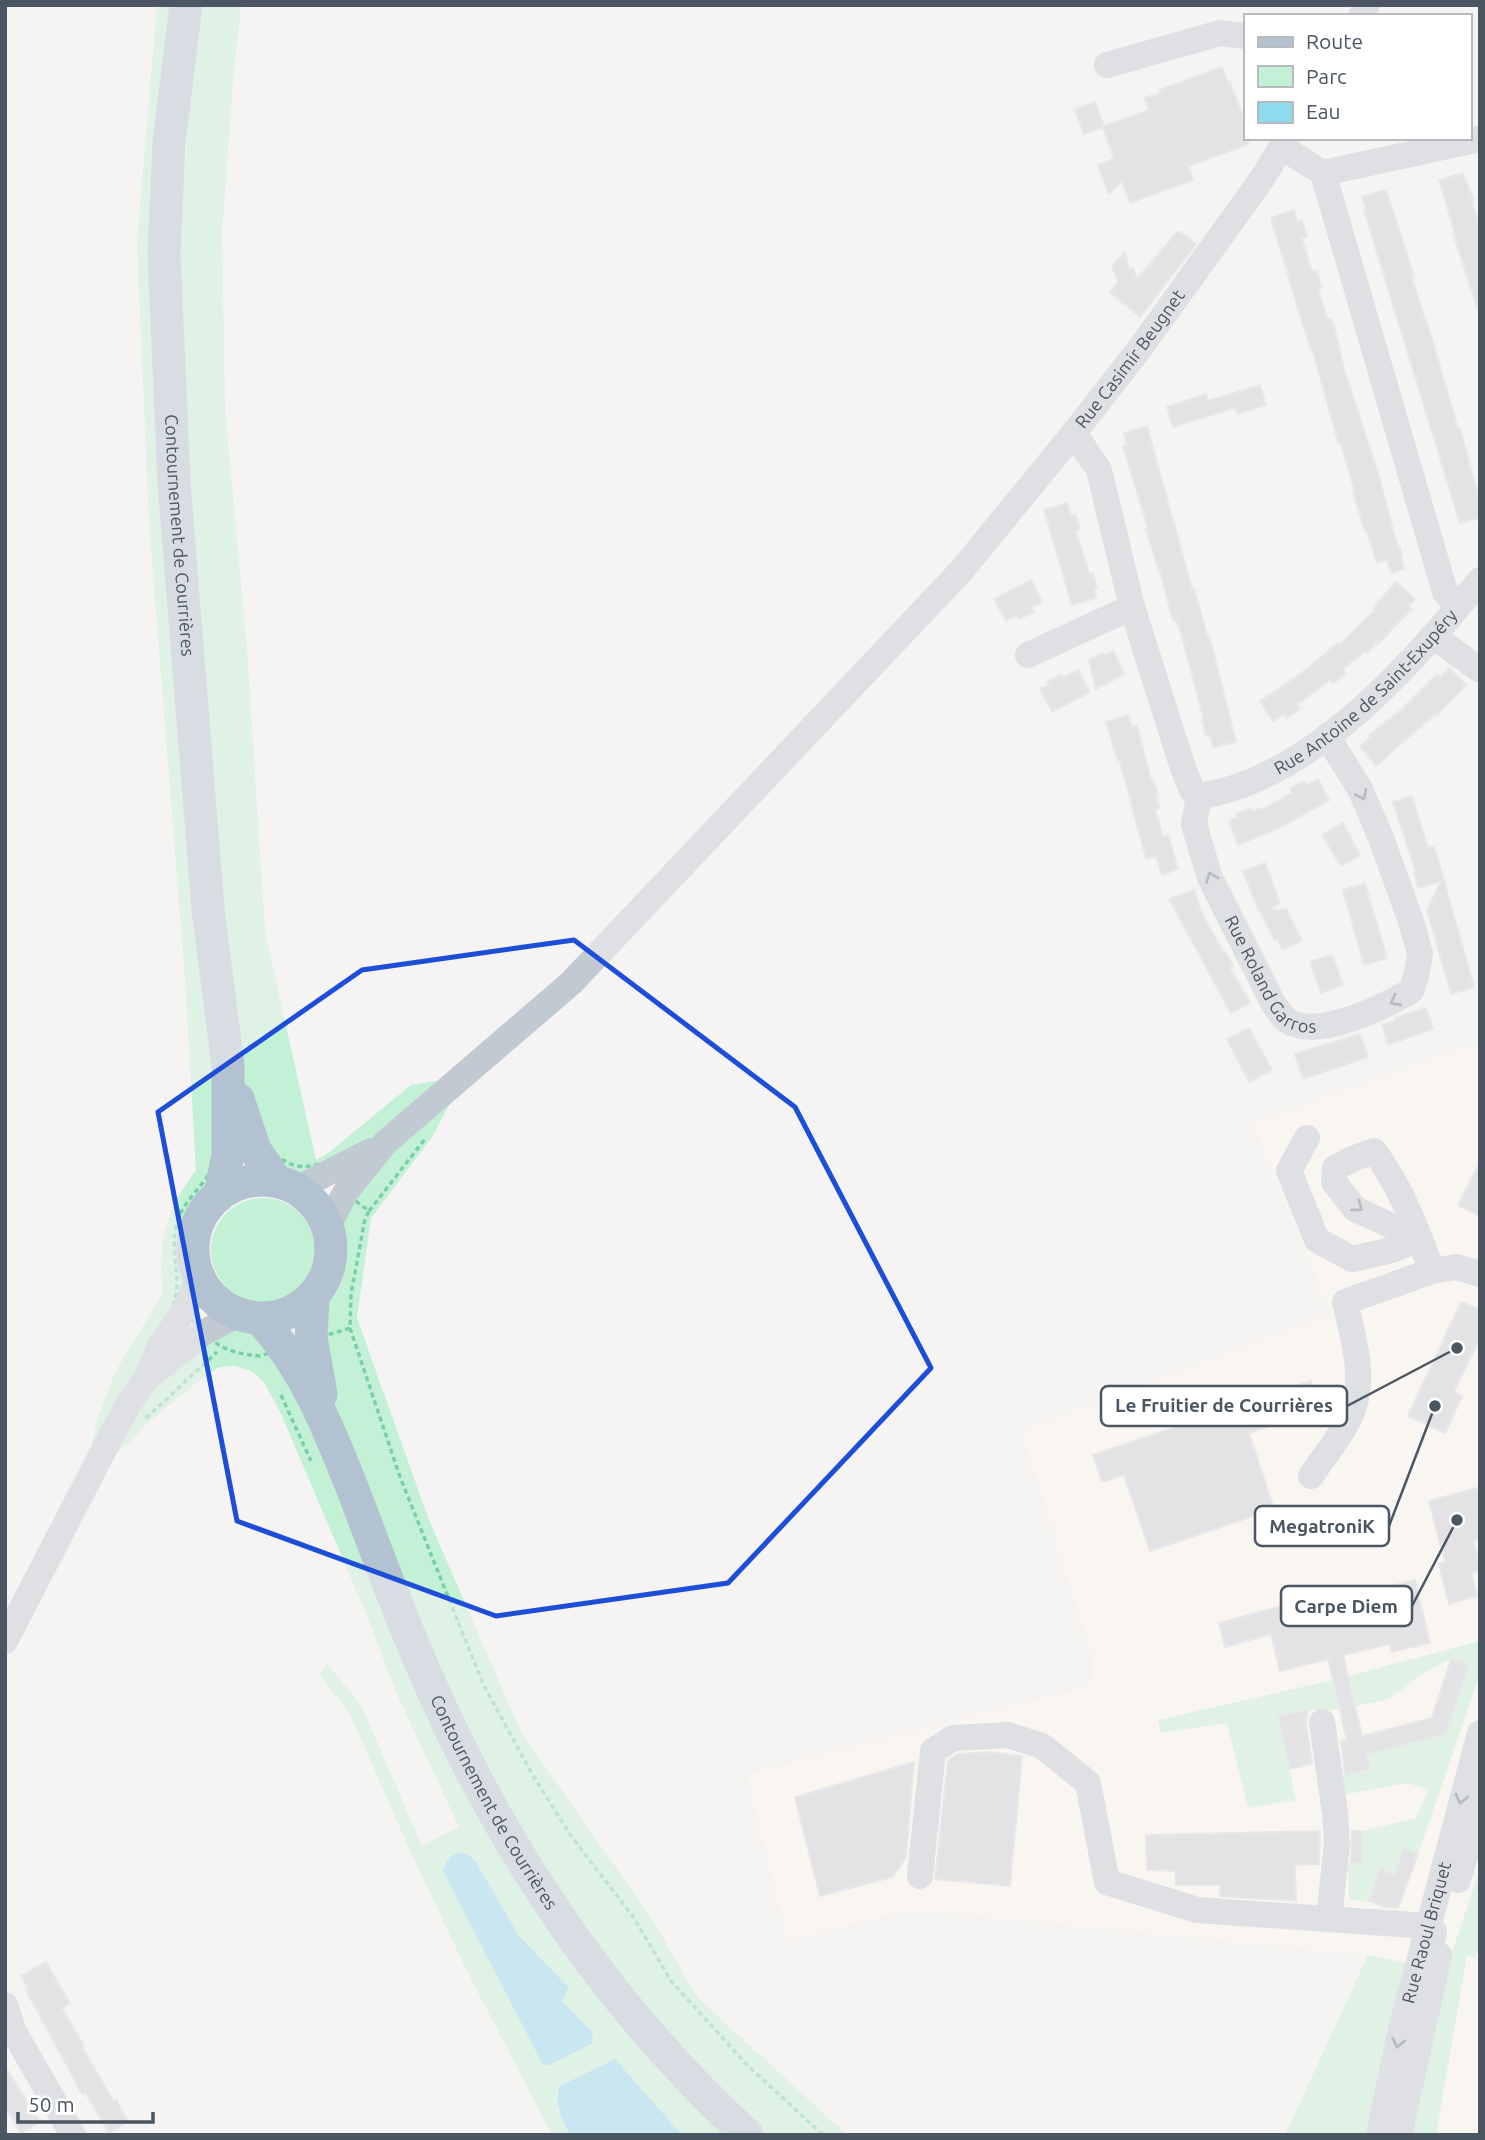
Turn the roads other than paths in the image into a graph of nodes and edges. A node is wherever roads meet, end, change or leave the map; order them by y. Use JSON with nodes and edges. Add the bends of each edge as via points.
{"nodes":[{"id":1,"x":186,"y":5,"type":"edge"},
{"id":2,"x":1244,"y":36,"type":"edge"},
{"id":3,"x":1107,"y":65,"type":"dead end"},
{"id":4,"x":1480,"y":139,"type":"edge"},
{"id":5,"x":1284,"y":143,"type":"edge"},
{"id":6,"x":1323,"y":173,"type":"junction"},
{"id":7,"x":1074,"y":433,"type":"junction"},
{"id":8,"x":1480,"y":580,"type":"edge"},
{"id":9,"x":1132,"y":607,"type":"junction"},
{"id":10,"x":1458,"y":607,"type":"junction"},
{"id":11,"x":1433,"y":636,"type":"junction"},
{"id":12,"x":1028,"y":655,"type":"dead end"},
{"id":13,"x":1480,"y":670,"type":"edge"},
{"id":14,"x":1327,"y":736,"type":"junction"},
{"id":15,"x":1199,"y":796,"type":"junction"},
{"id":16,"x":1307,"y":1138,"type":"dead end"},
{"id":17,"x":241,"y":1152,"type":"junction"},
{"id":18,"x":337,"y":1183,"type":"junction"},
{"id":19,"x":286,"y":1185,"type":"junction"},
{"id":20,"x":220,"y":1194,"type":"junction"},
{"id":21,"x":328,"y":1226,"type":"junction"},
{"id":22,"x":1432,"y":1271,"type":"junction"},
{"id":23,"x":1480,"y":1274,"type":"edge"},
{"id":24,"x":199,"y":1278,"type":"junction"},
{"id":25,"x":313,"y":1297,"type":"junction"},
{"id":26,"x":249,"y":1317,"type":"junction"},
{"id":27,"x":281,"y":1352,"type":"junction"},
{"id":28,"x":145,"y":1381,"type":"junction"},
{"id":29,"x":1311,"y":1476,"type":"dead end"},
{"id":30,"x":5,"y":1641,"type":"edge"},
{"id":31,"x":1322,"y":1722,"type":"dead end"},
{"id":32,"x":1480,"y":1733,"type":"edge"},
{"id":33,"x":1480,"y":1805,"type":"edge"},
{"id":34,"x":920,"y":1876,"type":"dead end"},
{"id":35,"x":1329,"y":1919,"type":"junction"},
{"id":36,"x":1428,"y":1926,"type":"junction"},
{"id":37,"x":1437,"y":1960,"type":"junction"},
{"id":38,"x":5,"y":2005,"type":"edge"},
{"id":39,"x":74,"y":2135,"type":"edge"},
{"id":40,"x":747,"y":2135,"type":"edge"},
{"id":41,"x":1379,"y":2135,"type":"edge"},
{"id":42,"x":1399,"y":2135,"type":"edge"}],
"edges":[{"from":1,"to":17,"type":"main road","name":"Contournement de Courrières","via":[[169,143],[164,267],[174,482],[208,909]]},
{"from":2,"to":3,"type":"street","via":[[1220,33]]},
{"from":4,"to":6,"type":"street"},
{"from":5,"to":6,"type":"street"},
{"from":5,"to":7,"type":"street","name":"Rue Casimir Beugnet","via":[[1168,310]]},
{"from":6,"to":10,"type":"street","name":"Rue Antoine de Saint-Exupéry","via":[[1445,592]]},
{"from":7,"to":9,"type":"street","via":[[1099,470]]},
{"from":7,"to":18,"type":"street","name":"Rue Casimir Beugnet","via":[[961,571],[570,983]]},
{"from":8,"to":10,"type":"street"},
{"from":9,"to":12,"type":"street"},
{"from":9,"to":15,"type":"street","via":[[1183,768]]},
{"from":10,"to":11,"type":"street","name":"Rue Antoine de Saint-Exupéry"},
{"from":11,"to":13,"type":"street"},
{"from":11,"to":14,"type":"street","name":"Rue Antoine de Saint-Exupéry","via":[[1375,698]]},
{"from":14,"to":15,"type":"street","name":"Rue Antoine de Saint-Exupéry","via":[[1264,776],[1222,793]]},
{"from":14,"to":15,"type":"street","name":"Rue Roland Garros","one_way":true,"via":[[1361,791],[1420,954],[1411,991],[1387,1006],[1325,1026],[1306,1028],[1286,1020],[1210,878],[1194,824]]},
{"from":16,"to":22,"type":"street","via":[[1289,1171],[1317,1240],[1352,1259],[1420,1238]]},
{"from":17,"to":19,"type":"main road"},
{"from":17,"to":20,"type":"main road","name":"Contournement de Courrières"},
{"from":18,"to":19,"type":"street","name":"Rue Casimir Beugnet"},
{"from":18,"to":21,"type":"street"},
{"from":19,"to":20,"type":"main road","via":[[247,1182]]},
{"from":19,"to":21,"type":"main road","via":[[315,1205]]},
{"from":20,"to":24,"type":"main road","via":[[195,1232]]},
{"from":21,"to":25,"type":"main road","via":[[332,1256]]},
{"from":22,"to":23,"type":"street","via":[[1456,1267]]},
{"from":22,"to":29,"type":"street","via":[[1345,1302],[1359,1362],[1359,1393],[1349,1421]]},
{"from":24,"to":26,"type":"main road","via":[[215,1300]]},
{"from":24,"to":28,"type":"street"},
{"from":25,"to":26,"type":"main road","via":[[288,1314]]},
{"from":25,"to":27,"type":"main road","name":"Contournement de Courrières"},
{"from":26,"to":27,"type":"main road"},
{"from":26,"to":28,"type":"street"},
{"from":27,"to":40,"type":"main road","name":"Contournement de Courrières","via":[[324,1417],[422,1667],[500,1824],[563,1925],[632,2014]]},
{"from":28,"to":30,"type":"street","via":[[116,1427]]},
{"from":31,"to":35,"type":"street","via":[[1337,1844]]},
{"from":32,"to":36,"type":"street","name":"Rue Raoul Briquet","one_way":true},
{"from":33,"to":37,"type":"street","name":"Rue Raoul Briquet"},
{"from":34,"to":35,"type":"street","via":[[933,1751],[953,1738],[1008,1735],[1042,1746],[1088,1783],[1107,1882],[1197,1910]]},
{"from":35,"to":36,"type":"street"},
{"from":36,"to":37,"type":"street","via":[[1434,1932],[1430,1950]]},
{"from":36,"to":41,"type":"street","name":"Rue Raoul Briquet","one_way":true},
{"from":37,"to":42,"type":"street","name":"Rue Raoul Briquet"},
{"from":38,"to":39,"type":"street","via":[[14,2032]]}]}
